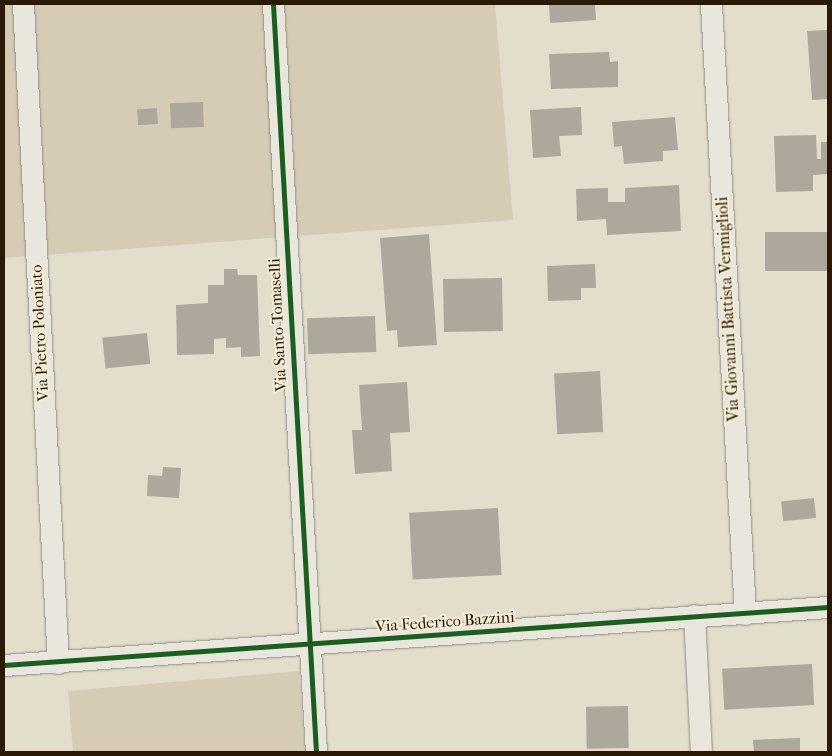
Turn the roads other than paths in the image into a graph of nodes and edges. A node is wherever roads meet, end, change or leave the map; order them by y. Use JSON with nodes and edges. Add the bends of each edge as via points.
{"nodes":[{"id":1,"x":23,"y":4,"type":"edge"},
{"id":2,"x":273,"y":4,"type":"edge"},
{"id":3,"x":712,"y":4,"type":"edge"},
{"id":4,"x":828,"y":607,"type":"edge"},
{"id":5,"x":745,"y":614,"type":"junction"},
{"id":6,"x":694,"y":615,"type":"junction"},
{"id":7,"x":308,"y":645,"type":"junction"},
{"id":8,"x":58,"y":663,"type":"junction"},
{"id":9,"x":4,"y":665,"type":"edge"},
{"id":10,"x":316,"y":752,"type":"edge"},
{"id":11,"x":701,"y":752,"type":"edge"}],
"edges":[{"from":1,"to":8,"type":"street","name":"Via Pietro Poloniato"},
{"from":2,"to":7,"type":"street","name":"Via Santo Tomaselli"},
{"from":3,"to":5,"type":"street","name":"Via Giovanni Battista Vermiglioli"},
{"from":4,"to":5,"type":"street","name":"Via Federico Bazzini"},
{"from":5,"to":6,"type":"street","name":"Via Federico Bazzini"},
{"from":6,"to":7,"type":"street","name":"Via Federico Bazzini"},
{"from":6,"to":11,"type":"street"},
{"from":7,"to":8,"type":"street","name":"Via Federico Bazzini"},
{"from":7,"to":10,"type":"street","name":"Via Santo Tomaselli"},
{"from":8,"to":9,"type":"street","name":"Via Federico Bazzini"}]}
